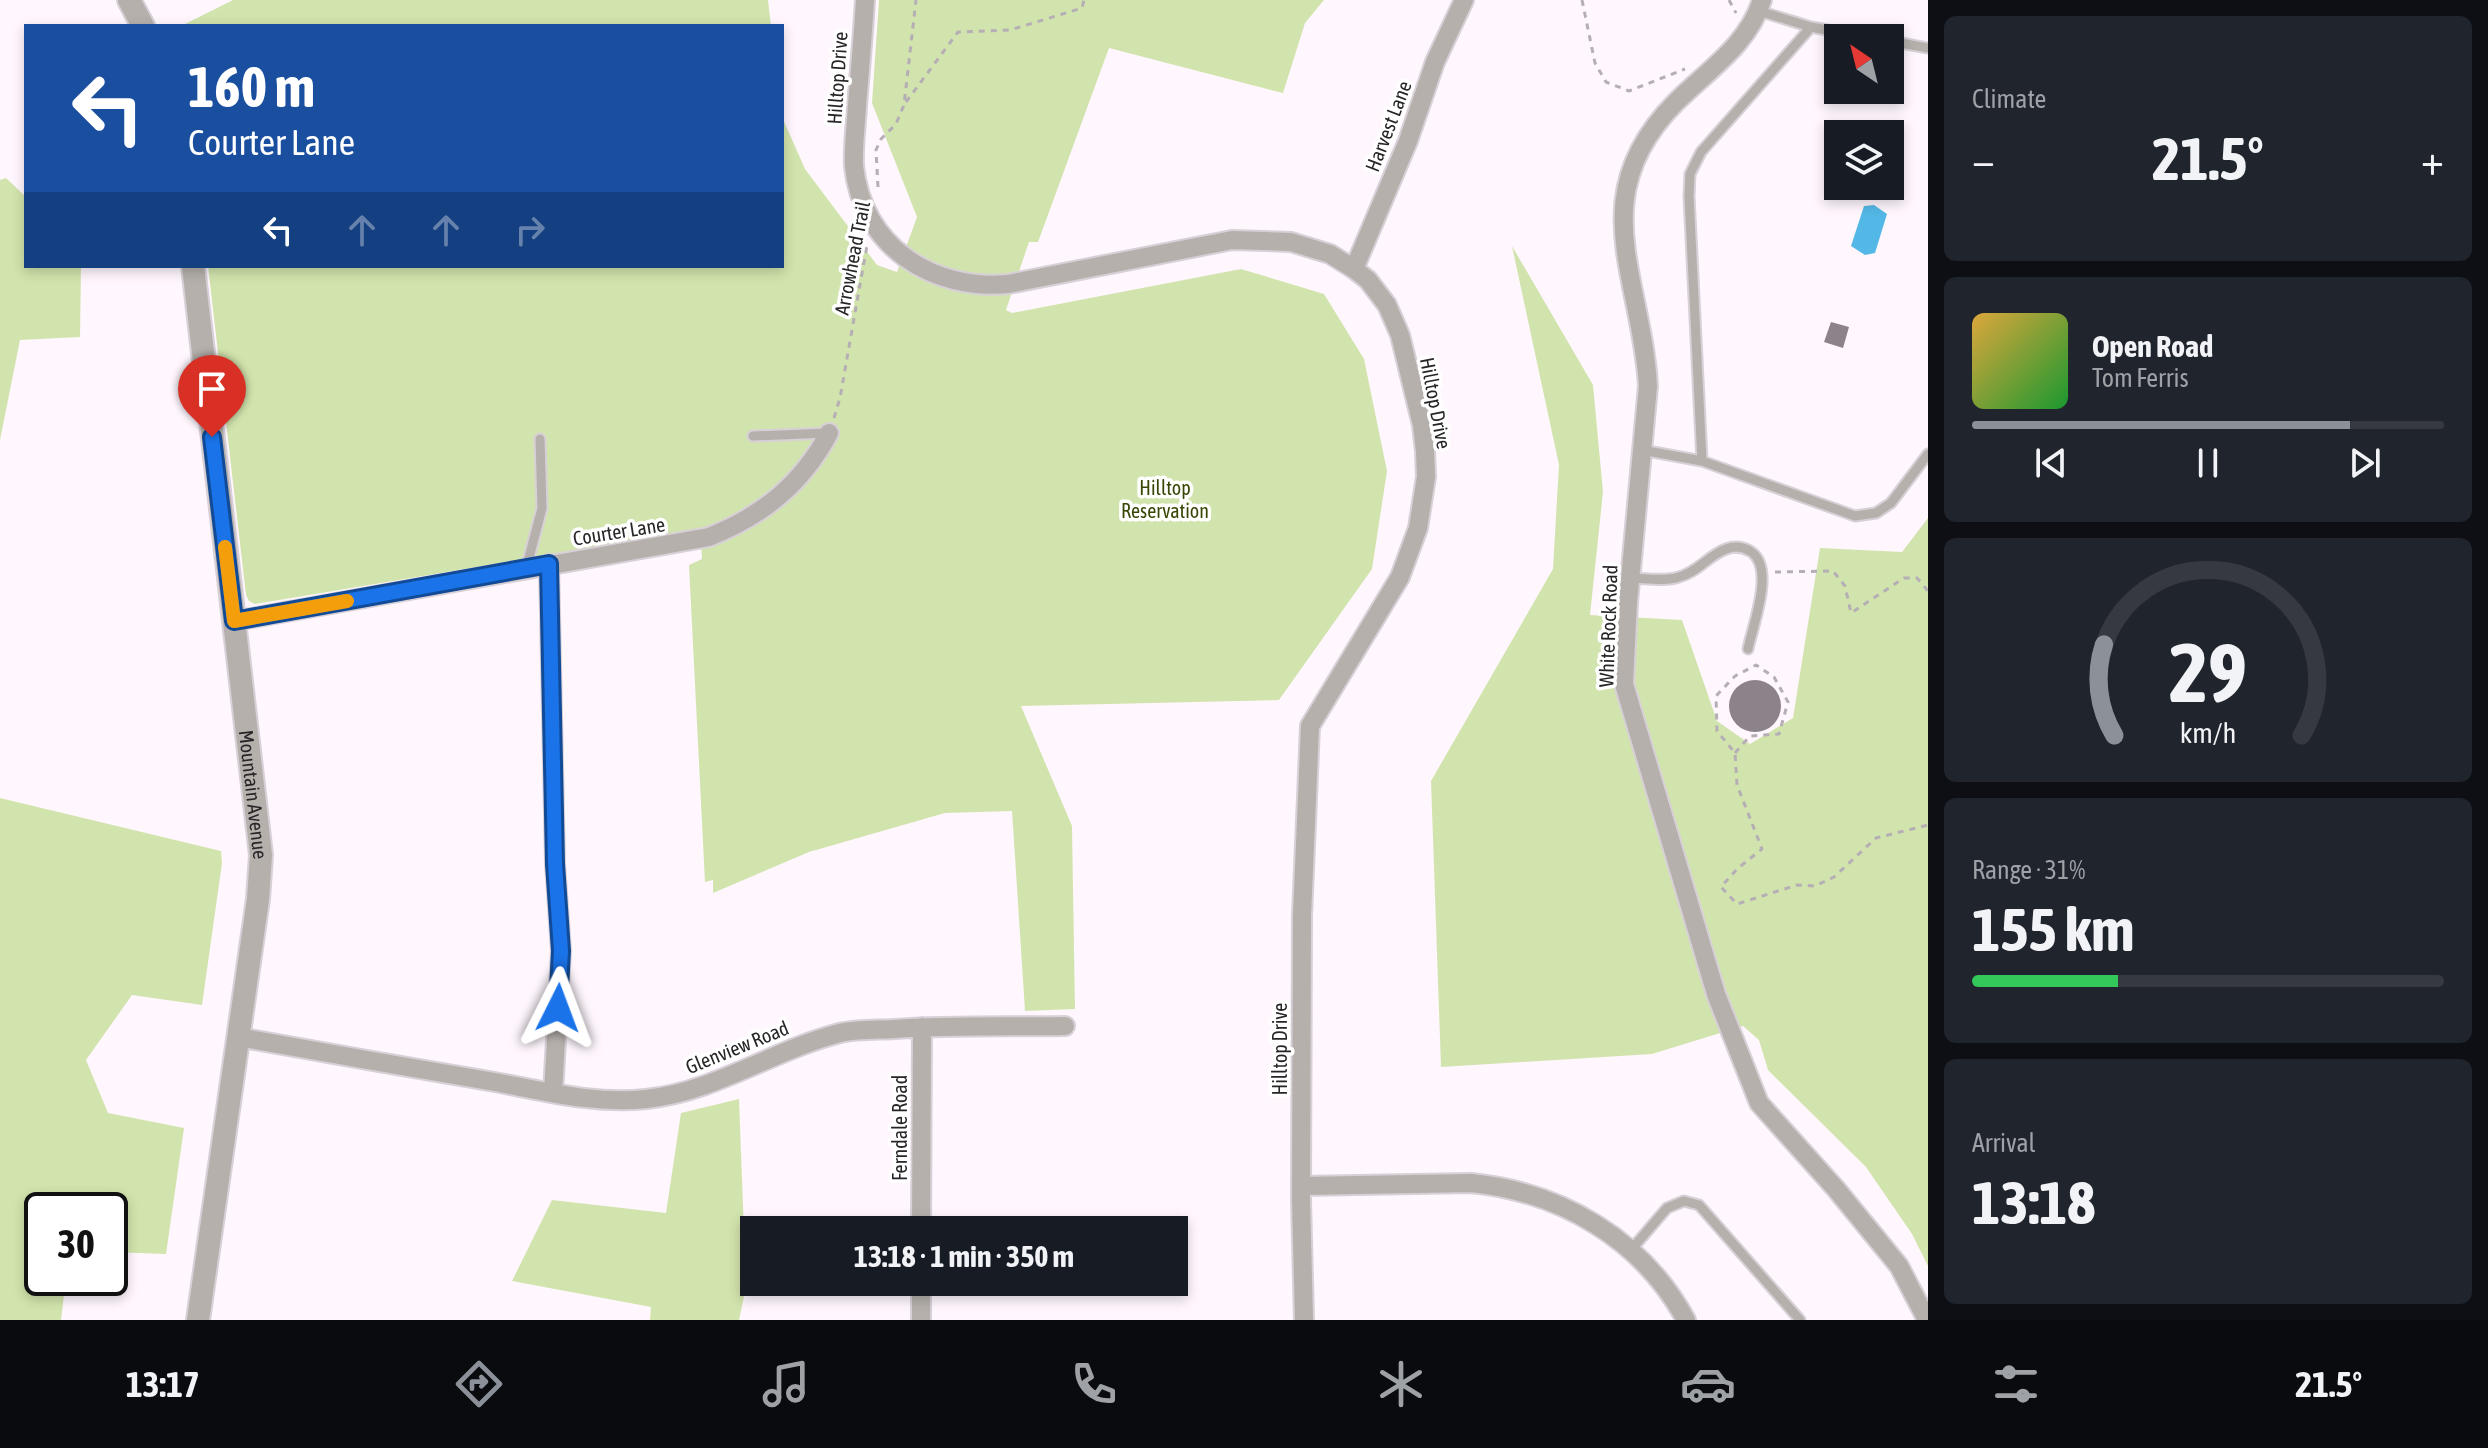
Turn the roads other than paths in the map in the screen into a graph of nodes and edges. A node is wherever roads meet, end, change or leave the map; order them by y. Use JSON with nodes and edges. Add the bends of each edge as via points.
{"nodes":[{"id":1,"x":129,"y":0,"type":"edge"},
{"id":2,"x":865,"y":0,"type":"edge"},
{"id":3,"x":1464,"y":0,"type":"edge"},
{"id":4,"x":1760,"y":5,"type":"edge"},
{"id":5,"x":142,"y":24,"type":"edge"},
{"id":6,"x":1811,"y":27,"type":"junction"},
{"id":7,"x":1824,"y":29,"type":"edge"},
{"id":8,"x":1904,"y":44,"type":"edge"},
{"id":9,"x":1928,"y":48,"type":"edge"},
{"id":10,"x":193,"y":268,"type":"edge"},
{"id":11,"x":1354,"y":269,"type":"junction"},
{"id":12,"x":829,"y":433,"type":"joint"},
{"id":13,"x":753,"y":436,"type":"dead end"},
{"id":14,"x":540,"y":439,"type":"dead end"},
{"id":15,"x":1641,"y":450,"type":"junction"},
{"id":16,"x":1928,"y":454,"type":"edge"},
{"id":17,"x":1702,"y":461,"type":"junction"},
{"id":18,"x":549,"y":564,"type":"junction"},
{"id":19,"x":526,"y":569,"type":"junction"},
{"id":20,"x":1630,"y":578,"type":"junction"},
{"id":21,"x":234,"y":621,"type":"junction"},
{"id":22,"x":1748,"y":649,"type":"dead end"},
{"id":23,"x":1065,"y":1026,"type":"dead end"},
{"id":24,"x":922,"y":1027,"type":"junction"},
{"id":25,"x":238,"y":1037,"type":"junction"},
{"id":26,"x":553,"y":1093,"type":"junction"},
{"id":27,"x":1301,"y":1186,"type":"junction"},
{"id":28,"x":921,"y":1216,"type":"edge"},
{"id":29,"x":1631,"y":1250,"type":"junction"},
{"id":30,"x":921,"y":1296,"type":"edge"},
{"id":31,"x":198,"y":1320,"type":"edge"},
{"id":32,"x":921,"y":1320,"type":"edge"},
{"id":33,"x":1304,"y":1320,"type":"edge"},
{"id":34,"x":1686,"y":1320,"type":"edge"},
{"id":35,"x":1800,"y":1320,"type":"edge"},
{"id":36,"x":1927,"y":1320,"type":"edge"}],
"edges":[{"from":1,"to":5,"type":"street"},
{"from":2,"to":11,"type":"street","name":"Hilltop Drive","via":[[854,166],[873,222],[916,266],[951,281],[1008,284],[1232,240],[1291,242],[1330,254]]},
{"from":3,"to":11,"type":"street","name":"Harvest Lane"},
{"from":4,"to":6,"type":"lane"},
{"from":4,"to":15,"type":"street","name":"White Rock Road","via":[[1733,49],[1663,115],[1628,181],[1624,253],[1648,386]]},
{"from":6,"to":7,"type":"lane"},
{"from":6,"to":17,"type":"lane","via":[[1701,152],[1690,174]]},
{"from":8,"to":9,"type":"lane"},
{"from":10,"to":21,"type":"street","name":"Mountain Avenue"},
{"from":11,"to":27,"type":"street","name":"Hilltop Drive","via":[[1383,299],[1400,335],[1422,425],[1426,477],[1418,528],[1400,577],[1310,726],[1302,916]]},
{"from":12,"to":13,"type":"lane"},
{"from":12,"to":18,"type":"street","name":"Courter Lane","via":[[782,495],[729,529],[687,542]]},
{"from":14,"to":19,"type":"lane","via":[[542,508]]},
{"from":15,"to":17,"type":"lane"},
{"from":15,"to":20,"type":"street","name":"White Rock Road"},
{"from":16,"to":17,"type":"lane","via":[[1891,503],[1876,513],[1855,516]]},
{"from":18,"to":19,"type":"street","name":"Courter Lane"},
{"from":18,"to":26,"type":"street","via":[[561,951]]},
{"from":19,"to":21,"type":"street","name":"Courter Lane"},
{"from":20,"to":22,"type":"lane","via":[[1673,579],[1697,570],[1723,550],[1751,552],[1764,572]]},
{"from":20,"to":36,"type":"street","name":"White Rock Road","via":[[1624,684],[1716,994],[1759,1103],[1899,1266]]},
{"from":21,"to":25,"type":"street","name":"Mountain Avenue","via":[[261,855]]},
{"from":23,"to":24,"type":"street","name":"Glenview Road"},
{"from":24,"to":26,"type":"street","name":"Glenview Road","via":[[845,1032],[664,1097],[608,1101]]},
{"from":24,"to":28,"type":"street","name":"Ferndale Road"},
{"from":25,"to":26,"type":"street","name":"Glenview Road"},
{"from":25,"to":31,"type":"street","name":"Mountain Avenue"},
{"from":27,"to":29,"type":"street","via":[[1497,1185],[1569,1208]]},
{"from":27,"to":33,"type":"street","name":"Hilltop Drive"},
{"from":29,"to":34,"type":"street"},
{"from":29,"to":35,"type":"lane","via":[[1667,1208],[1684,1201],[1699,1205]]},
{"from":30,"to":32,"type":"street"}]}
